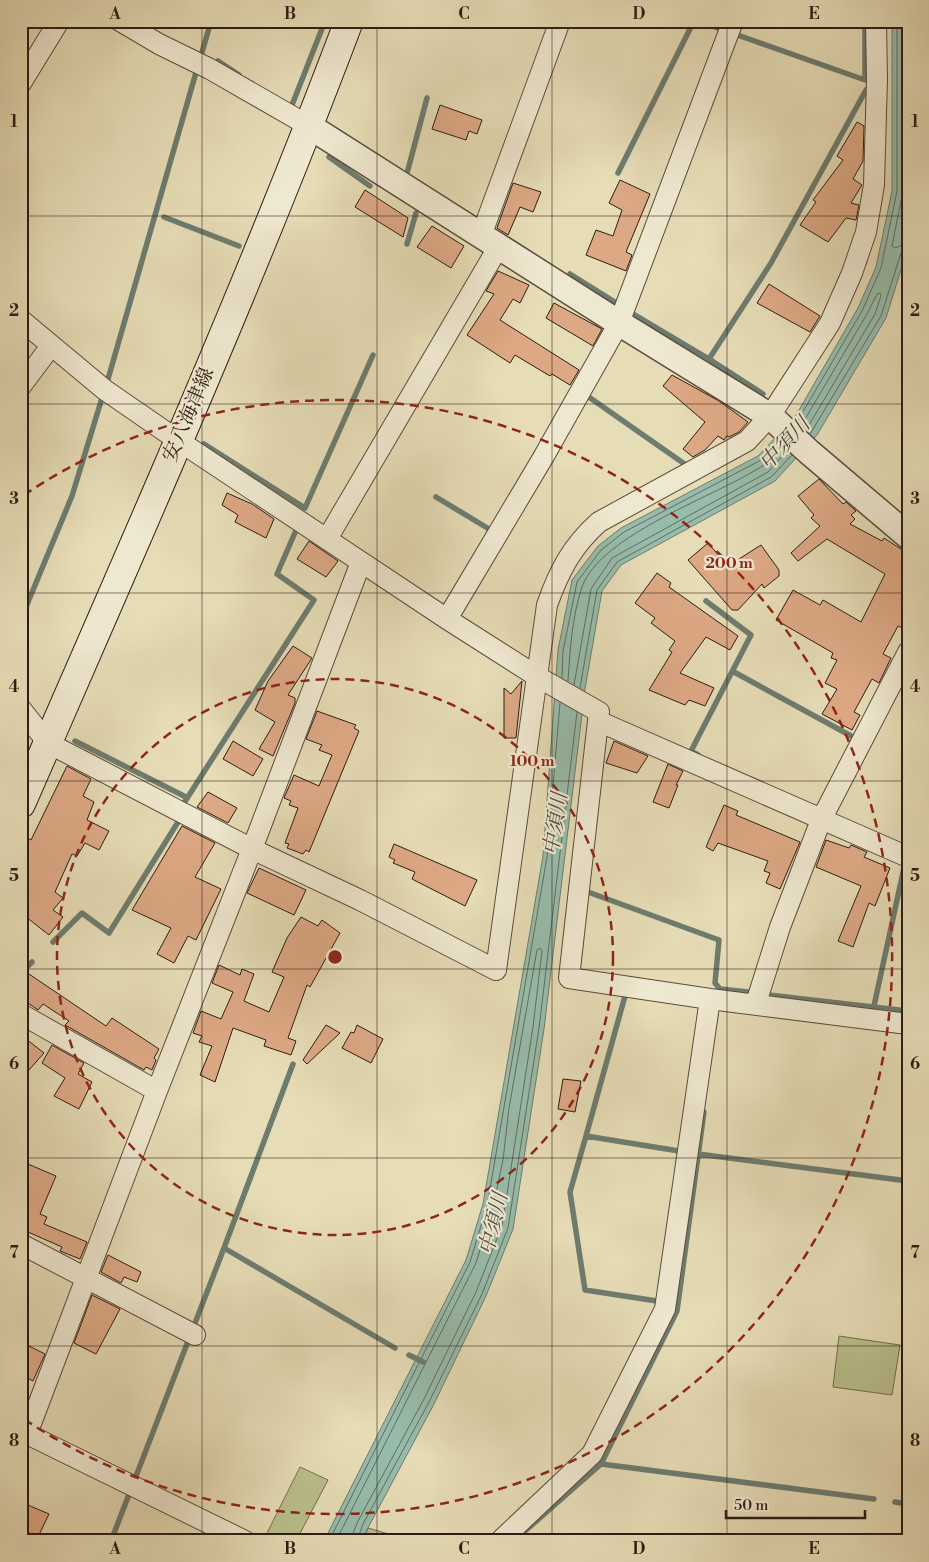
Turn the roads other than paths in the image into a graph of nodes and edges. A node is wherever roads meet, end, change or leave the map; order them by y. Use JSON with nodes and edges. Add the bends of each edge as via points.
{"nodes":[{"id":1,"x":59,"y":21,"type":"edge"},
{"id":2,"x":120,"y":21,"type":"edge"},
{"id":3,"x":348,"y":21,"type":"edge"},
{"id":4,"x":560,"y":21,"type":"edge"},
{"id":5,"x":733,"y":21,"type":"edge"},
{"id":6,"x":876,"y":21,"type":"edge"},
{"id":7,"x":21,"y":83,"type":"edge"},
{"id":8,"x":309,"y":126,"type":"junction"},
{"id":9,"x":490,"y":241,"type":"junction"},
{"id":10,"x":21,"y":320,"type":"edge"},
{"id":11,"x":619,"y":323,"type":"junction"},
{"id":12,"x":51,"y":346,"type":"junction"},
{"id":13,"x":21,"y":386,"type":"edge"},
{"id":14,"x":775,"y":419,"type":"junction"},
{"id":15,"x":178,"y":441,"type":"junction"},
{"id":16,"x":908,"y":536,"type":"edge"},
{"id":17,"x":327,"y":539,"type":"junction"},
{"id":18,"x":360,"y":562,"type":"junction"},
{"id":19,"x":447,"y":619,"type":"junction"},
{"id":20,"x":908,"y":652,"type":"edge"},
{"id":21,"x":545,"y":681,"type":"junction"},
{"id":22,"x":21,"y":709,"type":"edge"},
{"id":23,"x":593,"y":713,"type":"junction"},
{"id":24,"x":48,"y":743,"type":"junction"},
{"id":25,"x":21,"y":804,"type":"edge"},
{"id":26,"x":821,"y":820,"type":"junction"},
{"id":27,"x":252,"y":849,"type":"junction"},
{"id":28,"x":908,"y":857,"type":"edge"},
{"id":29,"x":710,"y":999,"type":"junction"},
{"id":30,"x":756,"y":1003,"type":"junction"},
{"id":31,"x":21,"y":1014,"type":"edge"},
{"id":32,"x":908,"y":1024,"type":"edge"},
{"id":33,"x":157,"y":1091,"type":"junction"},
{"id":34,"x":21,"y":1244,"type":"edge"},
{"id":35,"x":87,"y":1278,"type":"junction"},
{"id":36,"x":196,"y":1335,"type":"dead end"},
{"id":37,"x":24,"y":1433,"type":"edge"},
{"id":38,"x":245,"y":1541,"type":"edge"},
{"id":39,"x":500,"y":1541,"type":"edge"}],
"edges":[{"from":1,"to":7,"type":"street"},
{"from":2,"to":8,"type":"street","via":[[210,68]]},
{"from":3,"to":8,"type":"main road","name":"安八海津線"},
{"from":4,"to":9,"type":"street"},
{"from":5,"to":11,"type":"street"},
{"from":6,"to":14,"type":"street","via":[[874,185],[866,232],[830,323]]},
{"from":8,"to":9,"type":"street"},
{"from":8,"to":15,"type":"main road","name":"安八海津線"},
{"from":9,"to":11,"type":"street"},
{"from":9,"to":17,"type":"street"},
{"from":10,"to":12,"type":"street"},
{"from":11,"to":14,"type":"street"},
{"from":11,"to":19,"type":"street"},
{"from":12,"to":13,"type":"street"},
{"from":12,"to":15,"type":"street","via":[[105,390]]},
{"from":14,"to":16,"type":"street"},
{"from":14,"to":21,"type":"street","via":[[747,441],[599,522],[582,537],[557,576],[547,605]]},
{"from":15,"to":17,"type":"street"},
{"from":15,"to":24,"type":"main road","name":"安八海津線"},
{"from":17,"to":18,"type":"street"},
{"from":18,"to":19,"type":"street"},
{"from":18,"to":27,"type":"street"},
{"from":19,"to":21,"type":"street"},
{"from":20,"to":26,"type":"street"},
{"from":21,"to":23,"type":"street"},
{"from":21,"to":27,"type":"street","via":[[496,970]]},
{"from":22,"to":24,"type":"street"},
{"from":23,"to":26,"type":"street"},
{"from":23,"to":29,"type":"street","via":[[569,978]]},
{"from":24,"to":25,"type":"main road","name":"安八海津線"},
{"from":24,"to":27,"type":"street"},
{"from":26,"to":28,"type":"street"},
{"from":26,"to":30,"type":"street","via":[[780,927]]},
{"from":27,"to":33,"type":"street"},
{"from":29,"to":30,"type":"street"},
{"from":29,"to":39,"type":"street","via":[[665,1309],[592,1454]]},
{"from":30,"to":32,"type":"street"},
{"from":31,"to":33,"type":"street"},
{"from":33,"to":35,"type":"street"},
{"from":34,"to":35,"type":"street"},
{"from":35,"to":36,"type":"street"},
{"from":35,"to":37,"type":"street"},
{"from":37,"to":38,"type":"street"}]}
